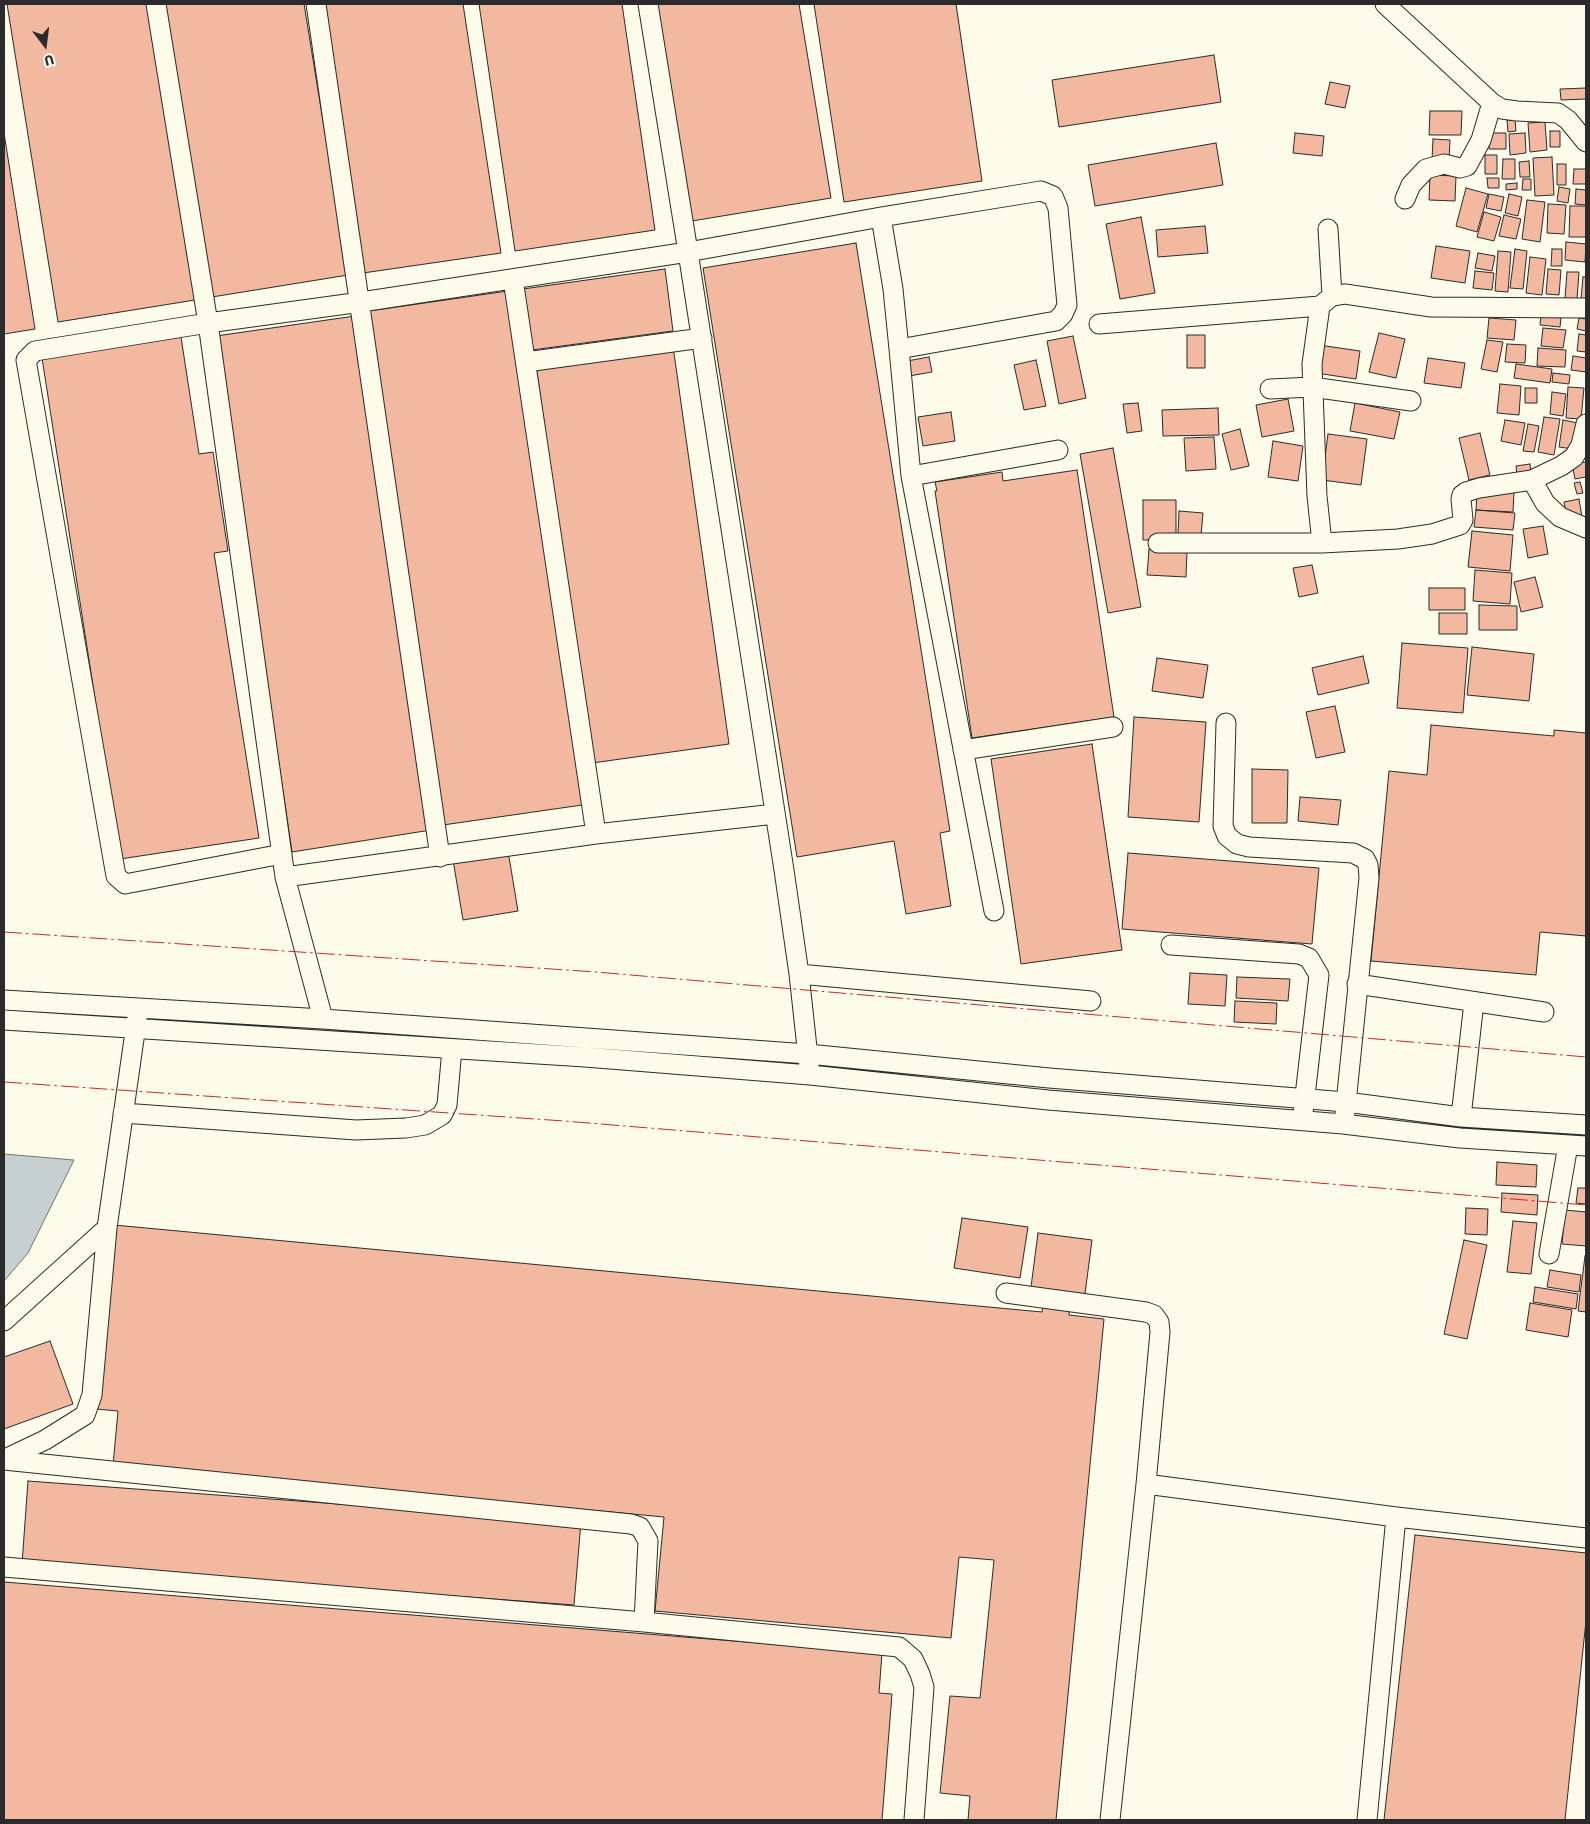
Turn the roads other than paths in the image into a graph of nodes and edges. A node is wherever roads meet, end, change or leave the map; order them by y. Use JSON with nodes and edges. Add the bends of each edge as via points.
{"nodes":[{"id":1,"x":156,"y":4,"type":"edge"},
{"id":2,"x":316,"y":4,"type":"edge"},
{"id":3,"x":648,"y":4,"type":"edge"},
{"id":4,"x":1385,"y":4,"type":"edge"},
{"id":5,"x":1492,"y":103,"type":"junction"},
{"id":6,"x":1586,"y":142,"type":"edge"},
{"id":7,"x":1405,"y":199,"type":"dead end"},
{"id":8,"x":881,"y":217,"type":"junction"},
{"id":9,"x":1328,"y":229,"type":"dead end"},
{"id":10,"x":688,"y":252,"type":"junction"},
{"id":11,"x":514,"y":278,"type":"junction"},
{"id":12,"x":1326,"y":301,"type":"junction"},
{"id":13,"x":361,"y":302,"type":"junction"},
{"id":14,"x":1586,"y":308,"type":"edge"},
{"id":15,"x":208,"y":323,"type":"junction"},
{"id":16,"x":1099,"y":324,"type":"dead end"},
{"id":17,"x":702,"y":338,"type":"junction"},
{"id":18,"x":899,"y":349,"type":"junction"},
{"id":19,"x":526,"y":362,"type":"junction"},
{"id":20,"x":1312,"y":387,"type":"junction"},
{"id":21,"x":1270,"y":389,"type":"dead end"},
{"id":22,"x":1411,"y":400,"type":"dead end"},
{"id":23,"x":1586,"y":424,"type":"edge"},
{"id":24,"x":1058,"y":450,"type":"dead end"},
{"id":25,"x":911,"y":476,"type":"junction"},
{"id":26,"x":1532,"y":480,"type":"junction"},
{"id":27,"x":1586,"y":528,"type":"edge"},
{"id":28,"x":1158,"y":543,"type":"dead end"},
{"id":29,"x":1322,"y":543,"type":"junction"},
{"id":30,"x":1226,"y":723,"type":"dead end"},
{"id":31,"x":1113,"y":727,"type":"dead end"},
{"id":32,"x":963,"y":750,"type":"junction"},
{"id":33,"x":775,"y":814,"type":"junction"},
{"id":34,"x":596,"y":834,"type":"junction"},
{"id":35,"x":282,"y":854,"type":"junction"},
{"id":36,"x":440,"y":857,"type":"junction"},
{"id":37,"x":285,"y":877,"type":"junction"},
{"id":38,"x":994,"y":912,"type":"dead end"},
{"id":39,"x":1171,"y":945,"type":"dead end"},
{"id":40,"x":799,"y":974,"type":"junction"},
{"id":41,"x":1357,"y":984,"type":"junction"},
{"id":42,"x":4,"y":1000,"type":"edge"},
{"id":43,"x":1091,"y":1001,"type":"dead end"},
{"id":44,"x":1474,"y":1002,"type":"junction"},
{"id":45,"x":138,"y":1009,"type":"junction"},
{"id":46,"x":1544,"y":1012,"type":"dead end"},
{"id":47,"x":323,"y":1019,"type":"junction"},
{"id":48,"x":4,"y":1020,"type":"edge"},
{"id":49,"x":135,"y":1029,"type":"junction"},
{"id":50,"x":452,"y":1049,"type":"junction"},
{"id":51,"x":808,"y":1054,"type":"junction"},
{"id":52,"x":810,"y":1075,"type":"junction"},
{"id":53,"x":1304,"y":1100,"type":"junction"},
{"id":54,"x":1346,"y":1102,"type":"junction"},
{"id":55,"x":123,"y":1113,"type":"junction"},
{"id":56,"x":1461,"y":1117,"type":"junction"},
{"id":57,"x":1302,"y":1122,"type":"junction"},
{"id":58,"x":1343,"y":1124,"type":"junction"},
{"id":59,"x":1586,"y":1125,"type":"edge"},
{"id":60,"x":1577,"y":1145,"type":"edge"},
{"id":61,"x":107,"y":1228,"type":"junction"},
{"id":62,"x":1549,"y":1254,"type":"dead end"},
{"id":63,"x":1006,"y":1293,"type":"dead end"},
{"id":64,"x":4,"y":1321,"type":"edge"},
{"id":65,"x":4,"y":1460,"type":"edge"},
{"id":66,"x":1146,"y":1484,"type":"junction"},
{"id":67,"x":1396,"y":1517,"type":"junction"},
{"id":68,"x":1586,"y":1538,"type":"edge"},
{"id":69,"x":4,"y":1567,"type":"edge"},
{"id":70,"x":644,"y":1622,"type":"junction"},
{"id":71,"x":914,"y":1820,"type":"edge"},
{"id":72,"x":1110,"y":1820,"type":"edge"},
{"id":73,"x":1368,"y":1820,"type":"edge"}],
"edges":[{"from":1,"to":15,"type":"street"},
{"from":2,"to":13,"type":"street"},
{"from":3,"to":10,"type":"street"},
{"from":4,"to":5,"type":"street"},
{"from":5,"to":6,"type":"street","via":[[1502,109],[1558,113]]},
{"from":5,"to":7,"type":"street","via":[[1481,140],[1467,166],[1460,168],[1444,164],[1426,169],[1411,185]]},
{"from":8,"to":10,"type":"street"},
{"from":8,"to":18,"type":"street"},
{"from":8,"to":18,"type":"street","via":[[1041,191],[1053,196],[1058,208],[1067,305],[1056,321]]},
{"from":9,"to":12,"type":"street"},
{"from":10,"to":11,"type":"street"},
{"from":10,"to":17,"type":"street"},
{"from":11,"to":13,"type":"street"},
{"from":11,"to":19,"type":"street"},
{"from":12,"to":14,"type":"street","via":[[1345,294],[1431,307]]},
{"from":12,"to":16,"type":"street"},
{"from":12,"to":20,"type":"street","via":[[1312,364]]},
{"from":13,"to":15,"type":"street"},
{"from":13,"to":36,"type":"street"},
{"from":15,"to":35,"type":"street"},
{"from":15,"to":35,"type":"street","via":[[35,351],[26,360],[116,876],[126,884]]},
{"from":17,"to":19,"type":"street"},
{"from":17,"to":33,"type":"street"},
{"from":18,"to":25,"type":"street"},
{"from":19,"to":34,"type":"street"},
{"from":20,"to":21,"type":"street"},
{"from":20,"to":22,"type":"street"},
{"from":20,"to":29,"type":"street"},
{"from":23,"to":26,"type":"street","via":[[1581,445],[1574,456]]},
{"from":24,"to":25,"type":"street"},
{"from":25,"to":32,"type":"street"},
{"from":26,"to":27,"type":"street","via":[[1545,503],[1560,517]]},
{"from":26,"to":29,"type":"street","via":[[1466,492],[1461,500],[1463,520],[1460,525],[1432,534]]},
{"from":28,"to":29,"type":"street"},
{"from":30,"to":41,"type":"street","via":[[1223,826],[1227,836],[1237,844],[1249,847],[1353,853],[1368,865]]},
{"from":31,"to":32,"type":"street"},
{"from":32,"to":38,"type":"street"},
{"from":33,"to":34,"type":"street"},
{"from":33,"to":40,"type":"street"},
{"from":34,"to":36,"type":"street"},
{"from":35,"to":37,"type":"street"},
{"from":36,"to":37,"type":"street"},
{"from":37,"to":47,"type":"street"},
{"from":39,"to":53,"type":"street","via":[[1299,954],[1309,958],[1318,975]]},
{"from":40,"to":43,"type":"street"},
{"from":40,"to":51,"type":"street"},
{"from":41,"to":44,"type":"street"},
{"from":41,"to":54,"type":"street"},
{"from":42,"to":45,"type":"street"},
{"from":44,"to":46,"type":"street"},
{"from":44,"to":56,"type":"street"},
{"from":45,"to":47,"type":"street"},
{"from":45,"to":49,"type":"street"},
{"from":47,"to":51,"type":"street"},
{"from":48,"to":49,"type":"street"},
{"from":49,"to":50,"type":"street"},
{"from":49,"to":55,"type":"street"},
{"from":50,"to":52,"type":"street"},
{"from":50,"to":55,"type":"street","via":[[447,1105],[442,1115],[425,1125],[356,1130]]},
{"from":51,"to":52,"type":"street"},
{"from":51,"to":53,"type":"street"},
{"from":52,"to":57,"type":"street"},
{"from":53,"to":54,"type":"street"},
{"from":53,"to":57,"type":"street"},
{"from":54,"to":56,"type":"street"},
{"from":54,"to":58,"type":"street"},
{"from":55,"to":61,"type":"street"},
{"from":56,"to":59,"type":"street"},
{"from":57,"to":58,"type":"street"},
{"from":58,"to":60,"type":"street","via":[[1460,1138]]},
{"from":60,"to":62,"type":"street"},
{"from":61,"to":64,"type":"street"},
{"from":61,"to":65,"type":"street","via":[[92,1395],[85,1415],[46,1440]]},
{"from":63,"to":66,"type":"street","via":[[1154,1315],[1160,1332]]},
{"from":65,"to":70,"type":"street","via":[[632,1524],[640,1527],[648,1541]]},
{"from":66,"to":67,"type":"street"},
{"from":66,"to":72,"type":"street"},
{"from":67,"to":68,"type":"street"},
{"from":67,"to":73,"type":"street"},
{"from":69,"to":70,"type":"street"},
{"from":70,"to":71,"type":"street","via":[[899,1646],[913,1660],[924,1687]]}]}
